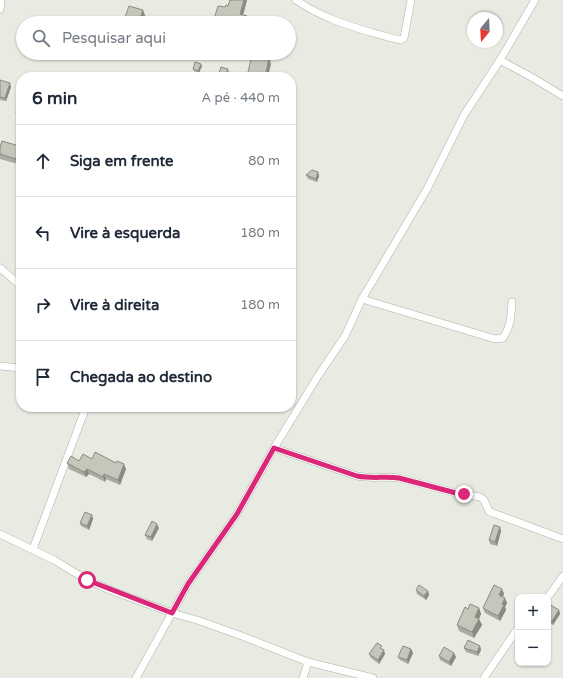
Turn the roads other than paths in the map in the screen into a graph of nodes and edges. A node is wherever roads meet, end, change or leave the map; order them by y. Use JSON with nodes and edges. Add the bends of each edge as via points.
{"nodes":[{"id":1,"x":1,"y":0,"type":"edge"},
{"id":2,"x":296,"y":0,"type":"edge"},
{"id":3,"x":411,"y":0,"type":"edge"},
{"id":4,"x":535,"y":0,"type":"edge"},
{"id":5,"x":0,"y":10,"type":"edge"},
{"id":6,"x":500,"y":60,"type":"junction"},
{"id":7,"x":563,"y":96,"type":"edge"},
{"id":8,"x":0,"y":268,"type":"edge"},
{"id":9,"x":16,"y":282,"type":"edge"},
{"id":10,"x":362,"y":299,"type":"junction"},
{"id":11,"x":512,"y":302,"type":"dead end"},
{"id":12,"x":0,"y":366,"type":"edge"},
{"id":13,"x":16,"y":368,"type":"edge"},
{"id":14,"x":84,"y":412,"type":"edge"},
{"id":15,"x":274,"y":448,"type":"junction"},
{"id":16,"x":0,"y":534,"type":"edge"},
{"id":17,"x":563,"y":539,"type":"edge"},
{"id":18,"x":33,"y":549,"type":"junction"},
{"id":19,"x":563,"y":576,"type":"edge"},
{"id":20,"x":550,"y":594,"type":"edge"},
{"id":21,"x":172,"y":613,"type":"junction"},
{"id":22,"x":517,"y":630,"type":"edge"},
{"id":23,"x":308,"y":662,"type":"junction"},
{"id":24,"x":136,"y":678,"type":"edge"},
{"id":25,"x":303,"y":678,"type":"edge"},
{"id":26,"x":373,"y":678,"type":"edge"},
{"id":27,"x":484,"y":678,"type":"edge"}],
"edges":[{"from":1,"to":5,"type":"street"},
{"from":2,"to":3,"type":"street","via":[[326,17],[401,40],[404,38]]},
{"from":4,"to":6,"type":"street"},
{"from":6,"to":7,"type":"street"},
{"from":6,"to":10,"type":"street","via":[[464,115],[427,189]]},
{"from":8,"to":9,"type":"street"},
{"from":10,"to":11,"type":"street","via":[[495,339],[503,338],[508,330]]},
{"from":10,"to":15,"type":"street","via":[[345,336]]},
{"from":12,"to":13,"type":"street"},
{"from":14,"to":18,"type":"street"},
{"from":15,"to":17,"type":"street","via":[[357,476],[399,478],[480,497],[492,513]]},
{"from":15,"to":21,"type":"street","via":[[237,514],[188,584]]},
{"from":16,"to":18,"type":"street"},
{"from":18,"to":21,"type":"street","via":[[87,580]]},
{"from":19,"to":20,"type":"street"},
{"from":21,"to":23,"type":"street"},
{"from":21,"to":24,"type":"street"},
{"from":22,"to":27,"type":"street"},
{"from":23,"to":25,"type":"street"},
{"from":23,"to":26,"type":"street"}]}
